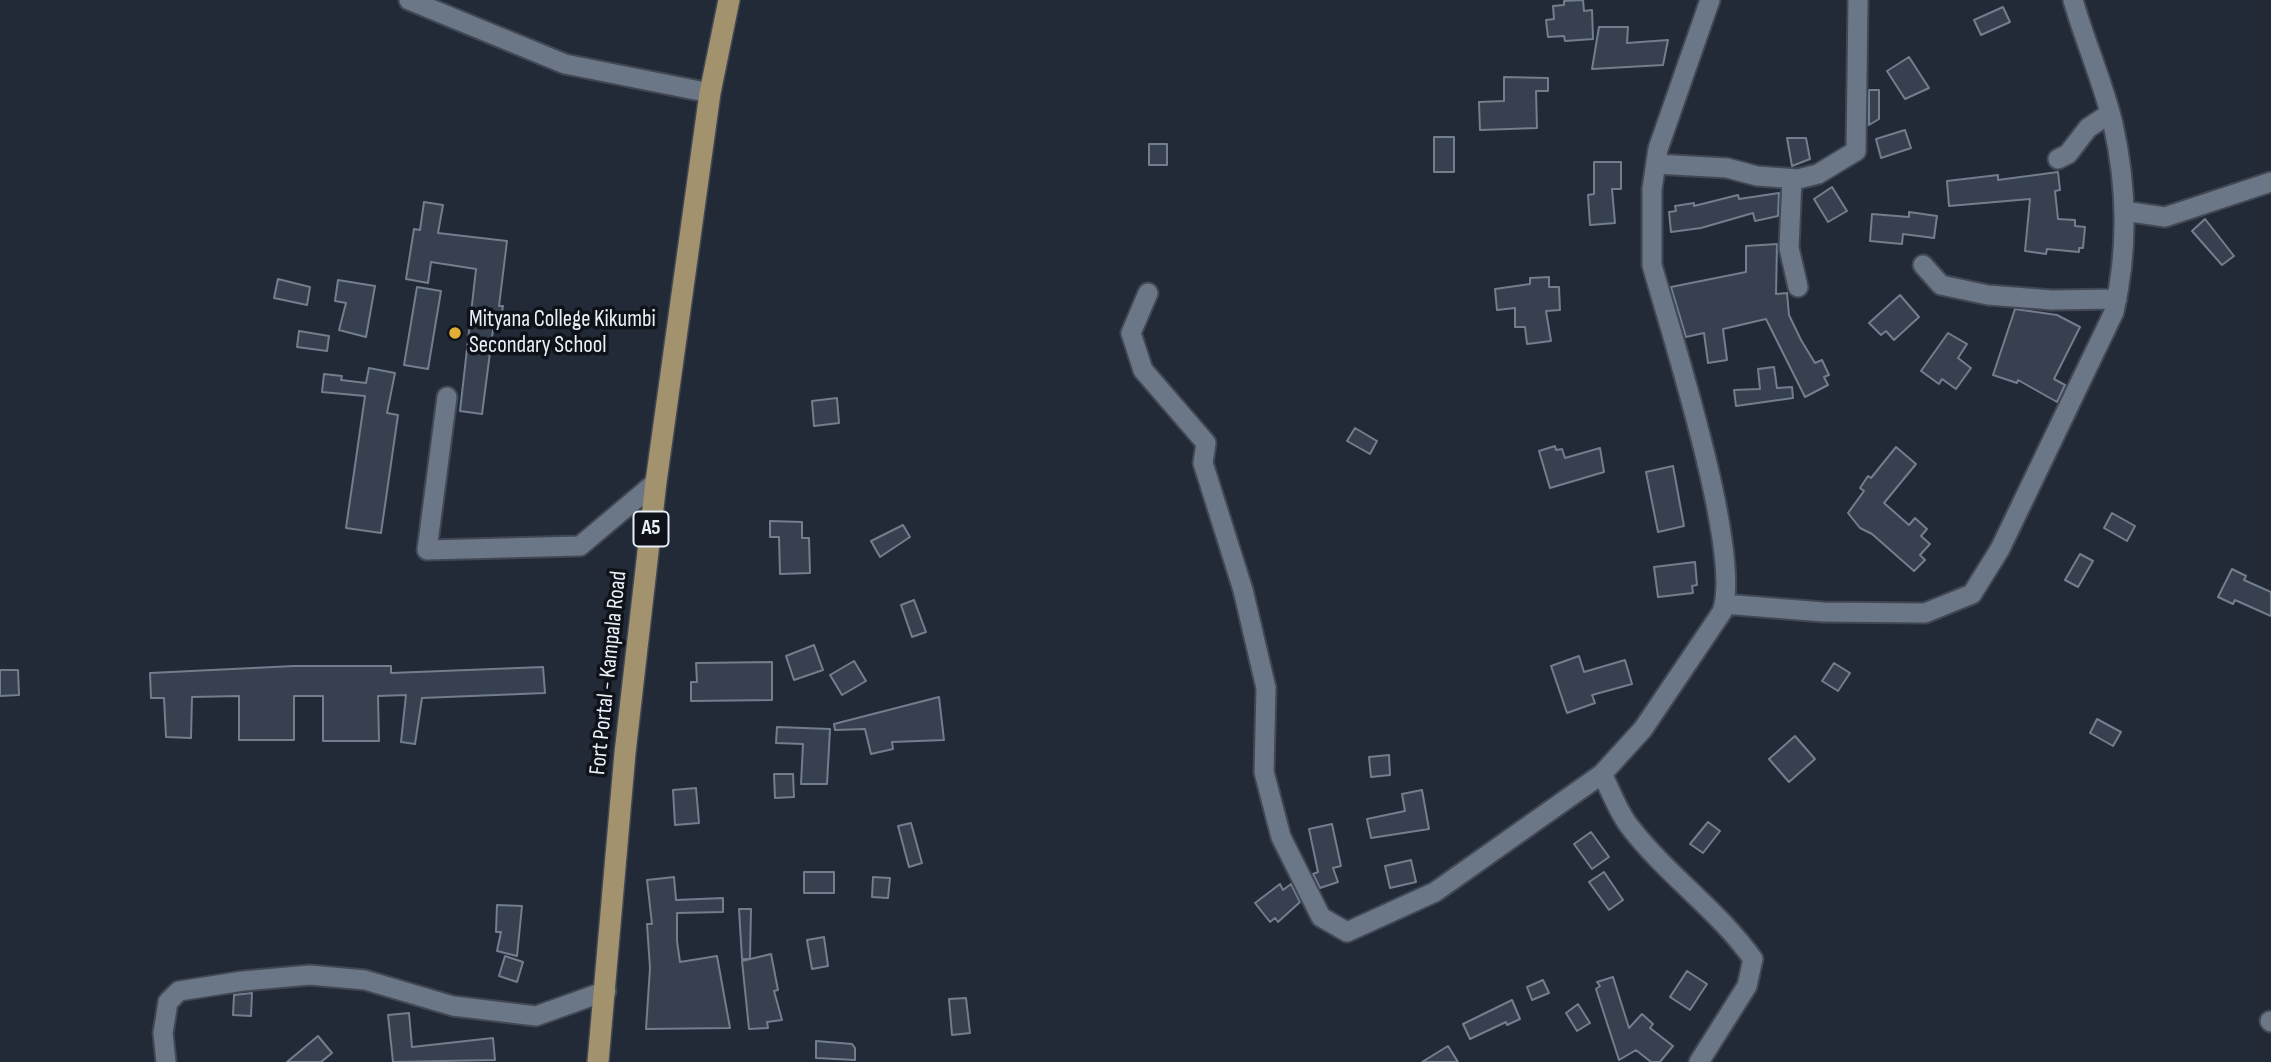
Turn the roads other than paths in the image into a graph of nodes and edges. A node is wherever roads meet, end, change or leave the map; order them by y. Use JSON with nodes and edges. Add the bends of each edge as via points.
{"nodes":[{"id":1,"x":409,"y":0,"type":"edge"},
{"id":2,"x":729,"y":0,"type":"edge"},
{"id":3,"x":1710,"y":0,"type":"edge"},
{"id":4,"x":1858,"y":0,"type":"edge"},
{"id":5,"x":2073,"y":0,"type":"edge"},
{"id":6,"x":710,"y":93,"type":"junction"},
{"id":7,"x":2109,"y":114,"type":"junction"},
{"id":8,"x":2058,"y":159,"type":"dead end"},
{"id":9,"x":1656,"y":164,"type":"junction"},
{"id":10,"x":1792,"y":179,"type":"junction"},
{"id":11,"x":2271,"y":183,"type":"edge"},
{"id":12,"x":2124,"y":211,"type":"junction"},
{"id":13,"x":1923,"y":265,"type":"dead end"},
{"id":14,"x":1798,"y":287,"type":"dead end"},
{"id":15,"x":1148,"y":293,"type":"dead end"},
{"id":16,"x":2117,"y":299,"type":"junction"},
{"id":17,"x":447,"y":397,"type":"dead end"},
{"id":18,"x":656,"y":482,"type":"junction"},
{"id":19,"x":1724,"y":604,"type":"junction"},
{"id":20,"x":1602,"y":774,"type":"junction"},
{"id":21,"x":606,"y":991,"type":"junction"},
{"id":22,"x":166,"y":1062,"type":"edge"},
{"id":23,"x":598,"y":1062,"type":"edge"},
{"id":24,"x":1699,"y":1062,"type":"edge"}],
"edges":[{"from":1,"to":6,"type":"street","via":[[565,64]]},
{"from":2,"to":6,"type":"main road","name":"Fort Portal - Kampala Road","number":"A5"},
{"from":3,"to":9,"type":"street"},
{"from":4,"to":10,"type":"street","via":[[1856,150],[1818,174]]},
{"from":5,"to":7,"type":"street"},
{"from":6,"to":18,"type":"main road","name":"Fort Portal - Kampala Road","number":"A5"},
{"from":7,"to":8,"type":"street"},
{"from":7,"to":12,"type":"street"},
{"from":9,"to":10,"type":"street","via":[[1727,168]]},
{"from":9,"to":19,"type":"street","via":[[1652,264],[1717,509]]},
{"from":10,"to":14,"type":"street","via":[[1789,248]]},
{"from":11,"to":12,"type":"street","via":[[2165,217]]},
{"from":12,"to":16,"type":"street","via":[[2123,269]]},
{"from":13,"to":16,"type":"street","via":[[1941,285],[1988,295]]},
{"from":15,"to":20,"type":"street","via":[[1131,333],[1143,370],[1206,443],[1203,463],[1243,590],[1266,688],[1264,772],[1281,837],[1321,918],[1347,932],[1435,892]]},
{"from":16,"to":19,"type":"street","via":[[2000,549],[1972,594],[1924,613],[1823,612]]},
{"from":17,"to":18,"type":"street","via":[[427,550],[580,546]]},
{"from":18,"to":21,"type":"main road","name":"Fort Portal - Kampala Road","number":"A5","via":[[625,752]]},
{"from":19,"to":20,"type":"street","via":[[1643,729]]},
{"from":20,"to":24,"type":"street","via":[[1628,825],[1670,873],[1740,939],[1753,958],[1746,986]]},
{"from":21,"to":22,"type":"street","via":[[536,1016],[453,1006],[365,980],[310,975],[217,985],[180,991],[168,1002],[163,1033]]},
{"from":21,"to":23,"type":"main road","name":"Fort Portal - Kampala Road","number":"A5"}]}
